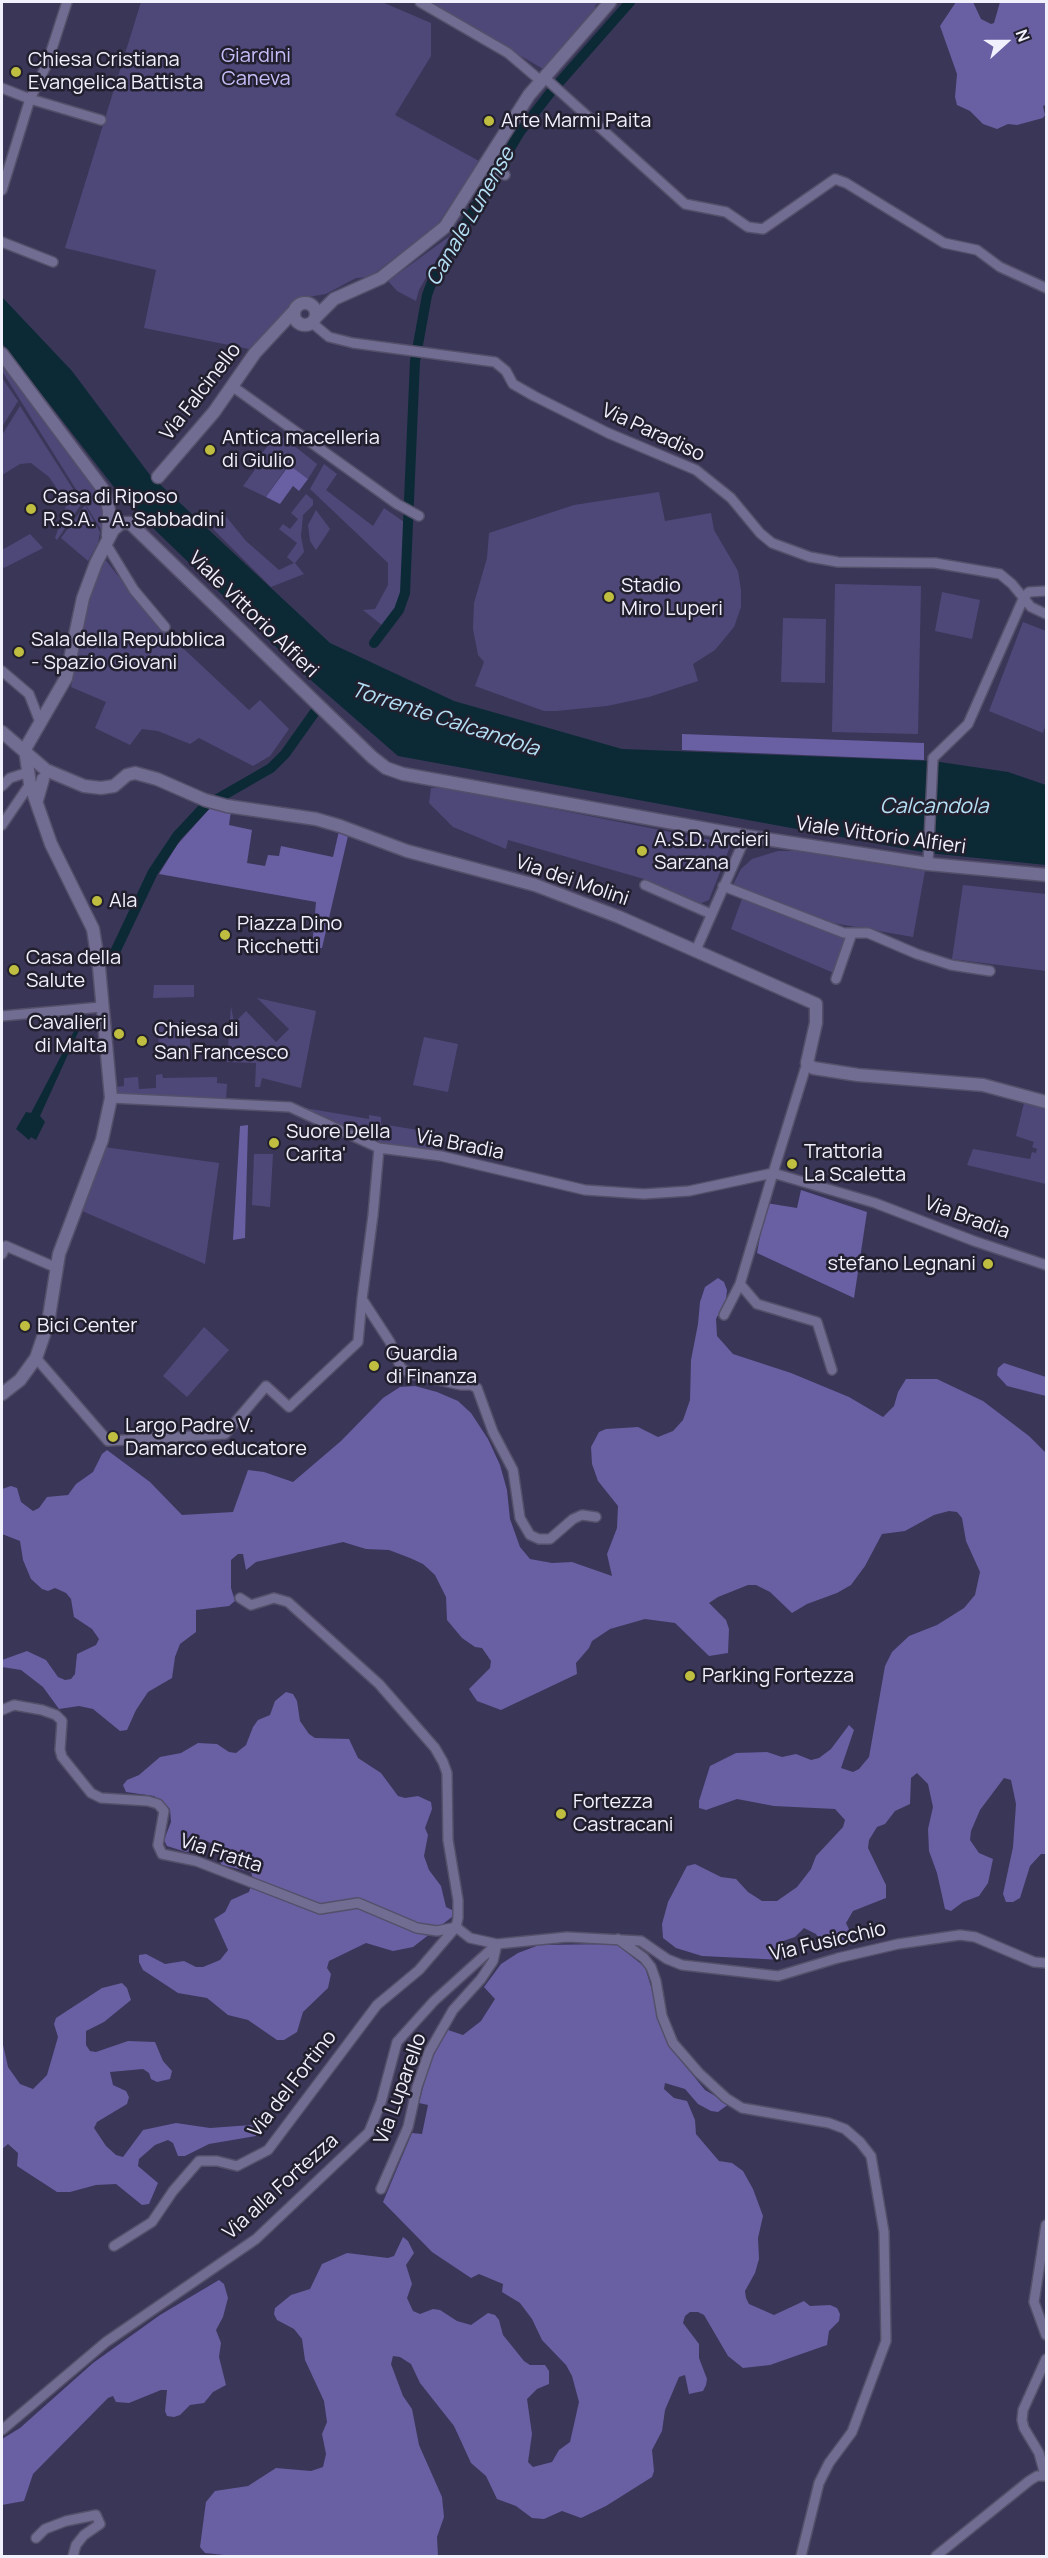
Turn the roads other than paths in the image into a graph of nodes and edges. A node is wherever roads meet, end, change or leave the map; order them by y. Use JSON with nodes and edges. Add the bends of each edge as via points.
{"nodes":[{"id":1,"x":67,"y":2,"type":"edge"},
{"id":2,"x":420,"y":2,"type":"edge"},
{"id":3,"x":610,"y":2,"type":"edge"},
{"id":4,"x":546,"y":81,"type":"junction"},
{"id":5,"x":2,"y":88,"type":"edge"},
{"id":6,"x":30,"y":99,"type":"junction"},
{"id":7,"x":101,"y":120,"type":"dead end"},
{"id":8,"x":494,"y":169,"type":"dead end"},
{"id":9,"x":505,"y":175,"type":"dead end"},
{"id":10,"x":2,"y":190,"type":"edge"},
{"id":11,"x":2,"y":242,"type":"edge"},
{"id":12,"x":53,"y":262,"type":"dead end"},
{"id":13,"x":1047,"y":288,"type":"edge"},
{"id":14,"x":334,"y":299,"type":"junction"},
{"id":15,"x":305,"y":303,"type":"junction"},
{"id":16,"x":294,"y":311,"type":"junction"},
{"id":17,"x":309,"y":321,"type":"junction"},
{"id":18,"x":276,"y":332,"type":"junction"},
{"id":19,"x":2,"y":354,"type":"edge"},
{"id":20,"x":232,"y":386,"type":"junction"},
{"id":21,"x":158,"y":477,"type":"dead end"},
{"id":22,"x":419,"y":516,"type":"dead end"},
{"id":23,"x":107,"y":542,"type":"junction"},
{"id":24,"x":1047,"y":591,"type":"edge"},
{"id":25,"x":1024,"y":597,"type":"junction"},
{"id":26,"x":1047,"y":614,"type":"edge"},
{"id":27,"x":165,"y":627,"type":"dead end"},
{"id":28,"x":2,"y":671,"type":"edge"},
{"id":29,"x":38,"y":725,"type":"junction"},
{"id":30,"x":5,"y":734,"type":"edge"},
{"id":31,"x":25,"y":749,"type":"junction"},
{"id":32,"x":59,"y":776,"type":"junction"},
{"id":33,"x":30,"y":778,"type":"junction"},
{"id":34,"x":43,"y":779,"type":"junction"},
{"id":35,"x":2,"y":786,"type":"edge"},
{"id":36,"x":37,"y":801,"type":"junction"},
{"id":37,"x":2,"y":825,"type":"edge"},
{"id":38,"x":746,"y":836,"type":"junction"},
{"id":39,"x":928,"y":864,"type":"junction"},
{"id":40,"x":1047,"y":875,"type":"edge"},
{"id":41,"x":645,"y":885,"type":"dead end"},
{"id":42,"x":723,"y":886,"type":"junction"},
{"id":43,"x":711,"y":914,"type":"junction"},
{"id":44,"x":852,"y":933,"type":"junction"},
{"id":45,"x":696,"y":950,"type":"junction"},
{"id":46,"x":990,"y":971,"type":"dead end"},
{"id":47,"x":836,"y":979,"type":"dead end"},
{"id":48,"x":101,"y":1007,"type":"junction"},
{"id":49,"x":2,"y":1016,"type":"edge"},
{"id":50,"x":807,"y":1063,"type":"junction"},
{"id":51,"x":111,"y":1098,"type":"junction"},
{"id":52,"x":1047,"y":1102,"type":"edge"},
{"id":53,"x":379,"y":1148,"type":"junction"},
{"id":54,"x":773,"y":1173,"type":"junction"},
{"id":55,"x":2,"y":1254,"type":"edge"},
{"id":56,"x":1047,"y":1265,"type":"edge"},
{"id":57,"x":57,"y":1268,"type":"junction"},
{"id":58,"x":740,"y":1284,"type":"junction"},
{"id":59,"x":362,"y":1299,"type":"junction"},
{"id":60,"x":724,"y":1315,"type":"dead end"},
{"id":61,"x":36,"y":1358,"type":"junction"},
{"id":62,"x":832,"y":1370,"type":"dead end"},
{"id":63,"x":2,"y":1394,"type":"edge"},
{"id":64,"x":596,"y":1517,"type":"dead end"},
{"id":65,"x":240,"y":1598,"type":"dead end"},
{"id":66,"x":2,"y":1710,"type":"edge"},
{"id":67,"x":456,"y":1927,"type":"junction"},
{"id":68,"x":618,"y":1939,"type":"junction"},
{"id":69,"x":497,"y":1944,"type":"junction"},
{"id":70,"x":1047,"y":1963,"type":"edge"},
{"id":71,"x":381,"y":2188,"type":"dead end"},
{"id":72,"x":1047,"y":2225,"type":"edge"},
{"id":73,"x":114,"y":2247,"type":"dead end"},
{"id":74,"x":1047,"y":2335,"type":"edge"},
{"id":75,"x":1047,"y":2360,"type":"edge"},
{"id":76,"x":2,"y":2430,"type":"edge"},
{"id":77,"x":1046,"y":2476,"type":"edge"},
{"id":78,"x":36,"y":2538,"type":"dead end"},
{"id":79,"x":73,"y":2556,"type":"edge"},
{"id":80,"x":801,"y":2556,"type":"edge"},
{"id":81,"x":936,"y":2556,"type":"edge"}],
"edges":[{"from":1,"to":6,"type":"street","via":[[47,64]]},
{"from":2,"to":4,"type":"street","via":[[508,53]]},
{"from":3,"to":4,"type":"street","name":"Via Falcinello"},
{"from":4,"to":13,"type":"street","via":[[686,204],[726,212],[748,227],[763,229],[835,179],[944,243],[977,250],[1000,267]]},
{"from":4,"to":14,"type":"street","name":"Via Falcinello","via":[[529,95],[445,227],[381,278]]},
{"from":5,"to":6,"type":"street"},
{"from":6,"to":7,"type":"street"},
{"from":6,"to":10,"type":"street"},
{"from":8,"to":9,"type":"street"},
{"from":11,"to":12,"type":"street"},
{"from":14,"to":15,"type":"street","name":"Via Falcinello"},
{"from":14,"to":17,"type":"street","name":"Via Falcinello"},
{"from":15,"to":16,"type":"street","name":"Via Falcinello"},
{"from":15,"to":17,"type":"street","via":[[313,308]]},
{"from":16,"to":17,"type":"street","via":[[296,319]]},
{"from":16,"to":18,"type":"street","name":"Via Falcinello"},
{"from":17,"to":18,"type":"street","name":"Via Falcinello"},
{"from":17,"to":25,"type":"street","name":"Via Paradiso","via":[[329,337],[353,343],[495,362],[513,384],[534,396],[696,470],[731,498],[772,543],[838,562],[935,563],[987,571],[1000,574]]},
{"from":18,"to":20,"type":"street","name":"Via Falcinello","via":[[255,353]]},
{"from":19,"to":23,"type":"street","via":[[105,492],[109,511]]},
{"from":20,"to":21,"type":"street","name":"Via Falcinello"},
{"from":20,"to":22,"type":"street"},
{"from":23,"to":27,"type":"street","via":[[134,590]]},
{"from":23,"to":29,"type":"street","via":[[83,598],[70,670]]},
{"from":23,"to":38,"type":"street","name":"Viale Vittorio Alfieri","via":[[117,525],[130,524],[386,768]]},
{"from":24,"to":25,"type":"street","via":[[1029,592]]},
{"from":25,"to":26,"type":"street","name":"Via Paradiso","via":[[1031,607]]},
{"from":25,"to":39,"type":"street","via":[[968,724],[933,758]]},
{"from":28,"to":29,"type":"street","via":[[29,694]]},
{"from":29,"to":30,"type":"street","via":[[22,735]]},
{"from":29,"to":31,"type":"street"},
{"from":30,"to":31,"type":"street","name":"Via dei Molini"},
{"from":31,"to":32,"type":"street","name":"Via dei Molini","via":[[37,763]]},
{"from":31,"to":33,"type":"street"},
{"from":32,"to":34,"type":"street"},
{"from":32,"to":45,"type":"street","name":"Via dei Molini","via":[[101,788],[114,786],[135,773],[227,806],[324,821],[407,851],[534,885]]},
{"from":33,"to":34,"type":"street"},
{"from":33,"to":35,"type":"street","via":[[10,778]]},
{"from":33,"to":36,"type":"street"},
{"from":33,"to":37,"type":"street"},
{"from":34,"to":36,"type":"street"},
{"from":36,"to":48,"type":"street","via":[[51,844],[93,929]]},
{"from":38,"to":39,"type":"street","name":"Viale Vittorio Alfieri"},
{"from":38,"to":42,"type":"street"},
{"from":39,"to":40,"type":"street","name":"Viale Vittorio Alfieri"},
{"from":41,"to":43,"type":"street"},
{"from":42,"to":43,"type":"street"},
{"from":42,"to":44,"type":"street"},
{"from":43,"to":45,"type":"street"},
{"from":44,"to":46,"type":"street","via":[[868,933],[951,965]]},
{"from":44,"to":47,"type":"street"},
{"from":45,"to":50,"type":"street","name":"Via dei Molini","via":[[816,1004]]},
{"from":48,"to":49,"type":"street"},
{"from":48,"to":51,"type":"street"},
{"from":50,"to":52,"type":"street","via":[[813,1068],[858,1076],[983,1085]]},
{"from":50,"to":54,"type":"street"},
{"from":51,"to":53,"type":"street","name":"Via Bradia","via":[[290,1107]]},
{"from":51,"to":57,"type":"street","via":[[102,1140],[66,1230]]},
{"from":53,"to":54,"type":"street","name":"Via Bradia","via":[[441,1156],[585,1190],[644,1194],[689,1191]]},
{"from":53,"to":59,"type":"street"},
{"from":54,"to":56,"type":"street","name":"Via Bradia","via":[[875,1203]]},
{"from":54,"to":58,"type":"street"},
{"from":55,"to":57,"type":"street","via":[[6,1246]]},
{"from":57,"to":61,"type":"street","via":[[48,1323]]},
{"from":58,"to":60,"type":"street"},
{"from":58,"to":62,"type":"street","via":[[757,1304],[817,1322]]},
{"from":59,"to":61,"type":"street","via":[[358,1342],[289,1407],[266,1386],[225,1434],[108,1441]]},
{"from":59,"to":64,"type":"street","via":[[390,1342],[400,1368],[411,1374],[477,1388],[493,1432],[513,1470],[520,1518],[530,1535],[550,1539],[573,1519],[582,1515]]},
{"from":61,"to":63,"type":"street","via":[[20,1380]]},
{"from":65,"to":67,"type":"street","via":[[251,1605],[274,1598],[288,1602],[371,1677],[435,1748],[447,1773],[448,1840],[458,1900]]},
{"from":66,"to":67,"type":"street","name":"Via Fratta","via":[[14,1705],[56,1715],[62,1721],[62,1757],[92,1793],[101,1798],[158,1804],[164,1811],[158,1845],[162,1854],[196,1861],[320,1909],[358,1903],[417,1928],[437,1931]]},
{"from":67,"to":69,"type":"street","via":[[470,1938]]},
{"from":67,"to":73,"type":"street","name":"Via del Fortino","via":[[419,1970],[377,2005],[268,2150],[237,2166],[199,2161],[172,2191],[152,2222]]},
{"from":68,"to":69,"type":"street","name":"Via Fusicchio","via":[[567,1937]]},
{"from":68,"to":70,"type":"street","name":"Via Fusicchio","via":[[641,1941],[682,1965],[778,1976],[868,1951],[960,1935],[975,1937],[1034,1962]]},
{"from":68,"to":80,"type":"street","via":[[651,1967],[662,2016],[673,2043],[726,2098],[742,2108],[845,2129],[871,2156],[885,2232],[886,2341],[852,2432],[819,2483]]},
{"from":69,"to":71,"type":"street","name":"Via Luparello","via":[[493,1961],[453,2010],[429,2052],[408,2127]]},
{"from":69,"to":76,"type":"street","name":"Via alla Fortezza","via":[[434,2001],[397,2042],[369,2132],[256,2239],[106,2342]]},
{"from":72,"to":74,"type":"street","via":[[1034,2302]]},
{"from":75,"to":77,"type":"street","via":[[1022,2420],[1040,2453]]},
{"from":77,"to":81,"type":"street","via":[[1029,2481]]},
{"from":78,"to":79,"type":"street","via":[[55,2524],[96,2515],[100,2524],[80,2540]]}]}
